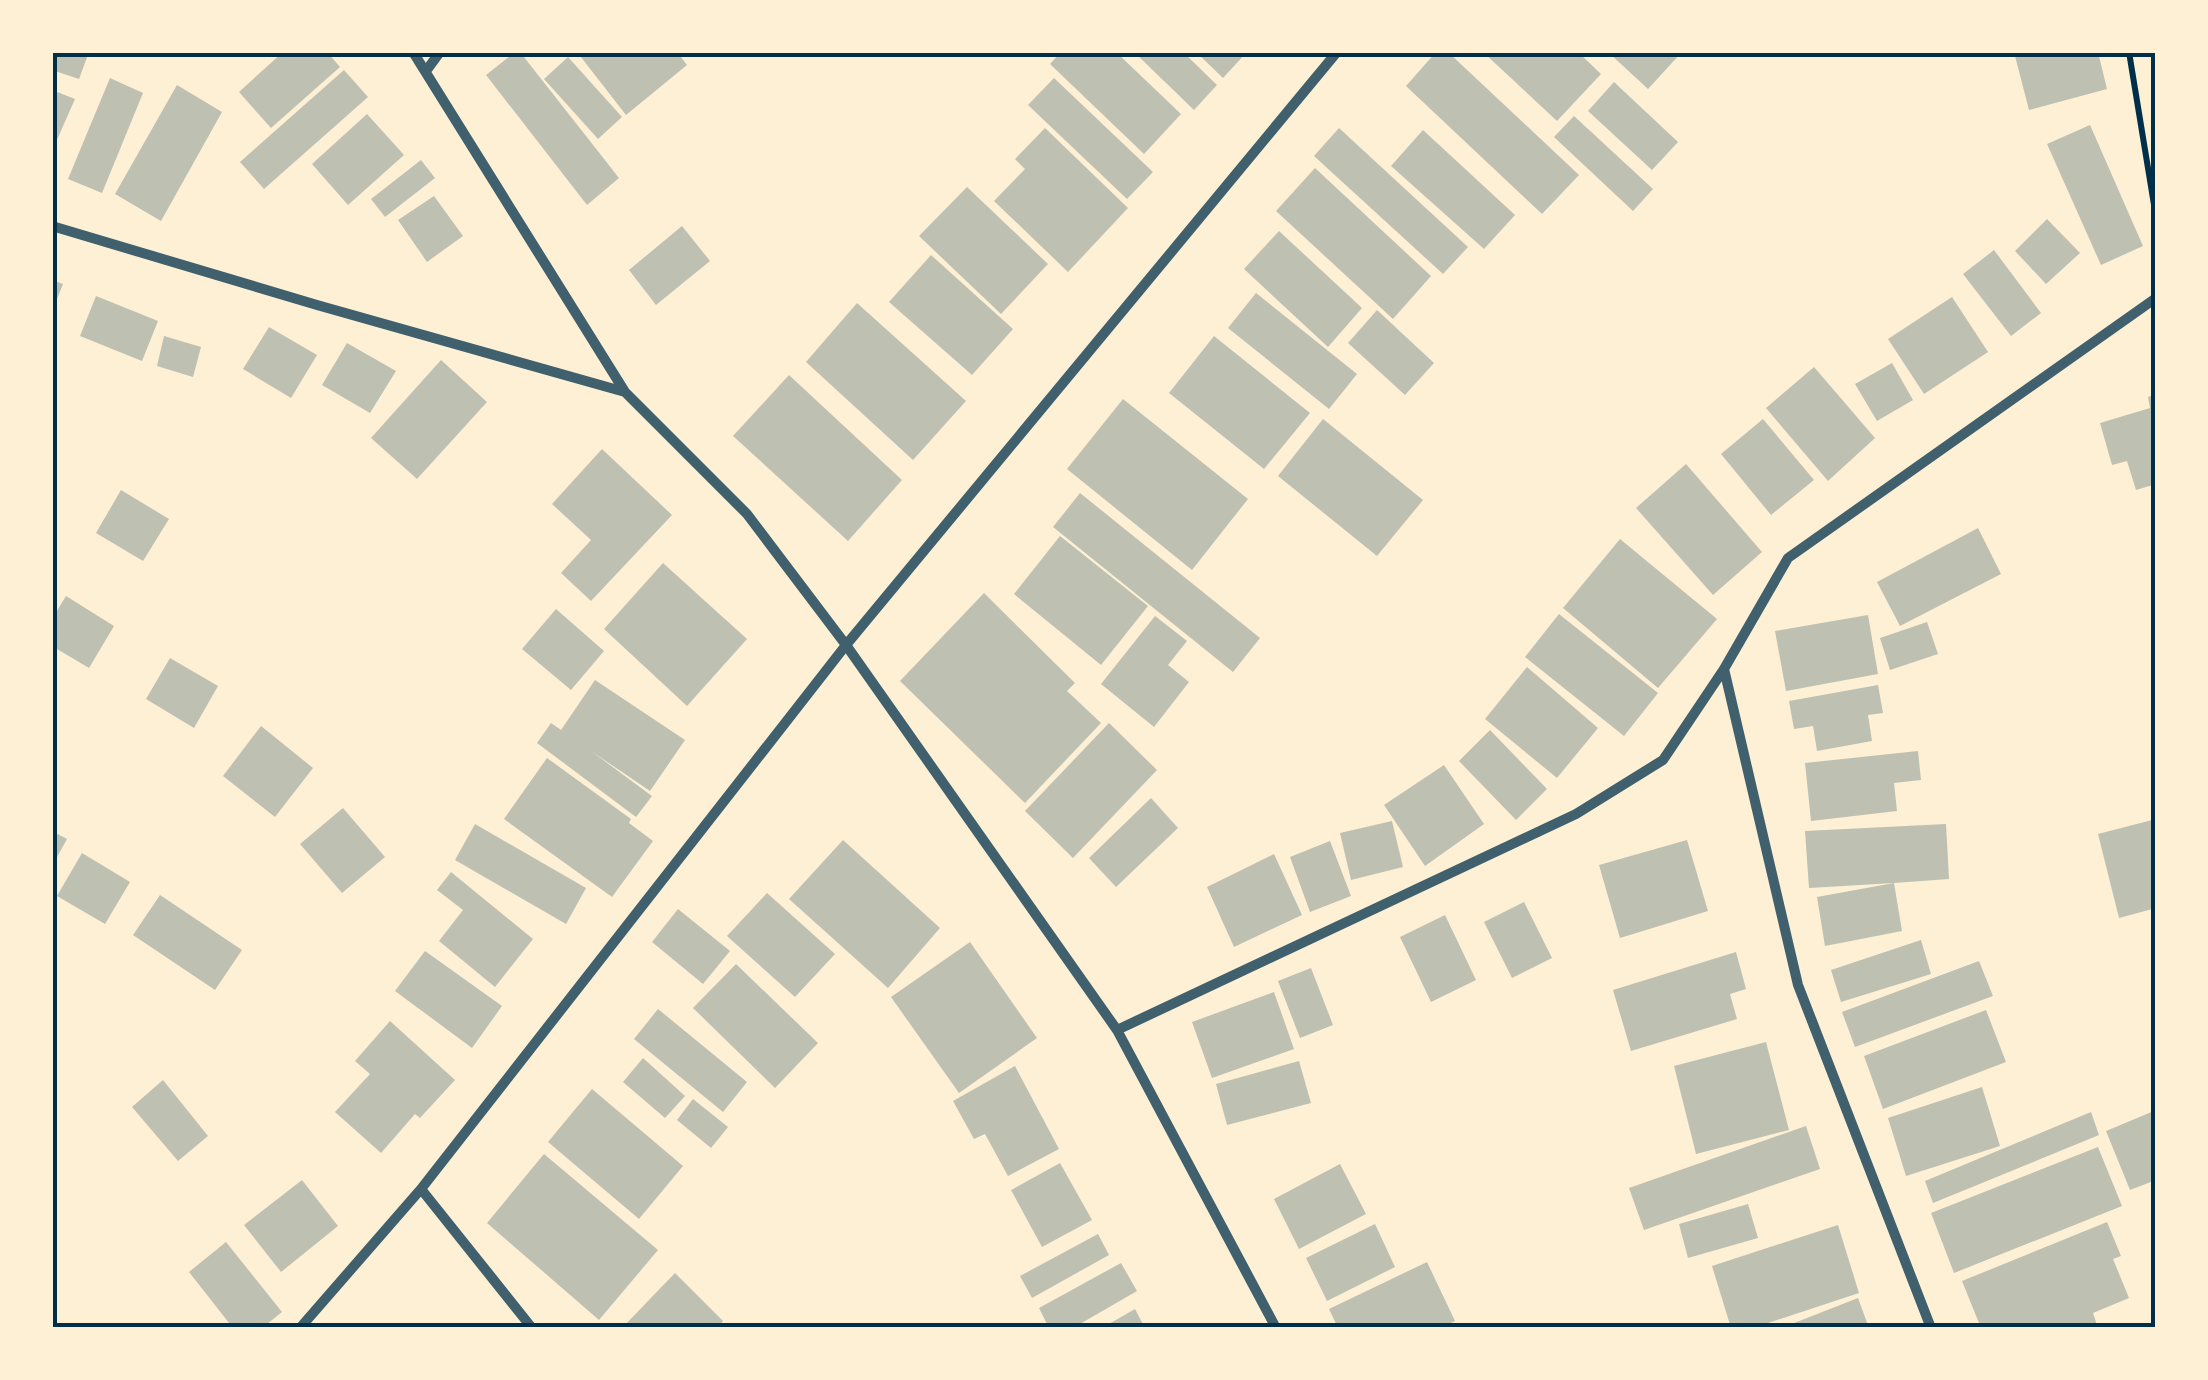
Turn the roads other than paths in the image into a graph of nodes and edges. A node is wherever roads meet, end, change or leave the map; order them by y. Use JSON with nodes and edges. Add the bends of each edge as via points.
{"nodes":[{"id":1,"x":413,"y":52,"type":"edge"},
{"id":2,"x":440,"y":52,"type":"edge"},
{"id":3,"x":1337,"y":52,"type":"edge"},
{"id":4,"x":426,"y":71,"type":"junction"},
{"id":5,"x":52,"y":226,"type":"edge"},
{"id":6,"x":2156,"y":298,"type":"edge"},
{"id":7,"x":625,"y":392,"type":"junction"},
{"id":8,"x":846,"y":645,"type":"junction"},
{"id":9,"x":1724,"y":669,"type":"junction"},
{"id":10,"x":1117,"y":1030,"type":"junction"},
{"id":11,"x":421,"y":1190,"type":"junction"},
{"id":12,"x":300,"y":1328,"type":"edge"},
{"id":13,"x":532,"y":1328,"type":"edge"},
{"id":14,"x":1276,"y":1328,"type":"edge"},
{"id":15,"x":1931,"y":1328,"type":"edge"}],
"edges":[{"from":1,"to":4,"type":"street"},
{"from":2,"to":4,"type":"street"},
{"from":3,"to":8,"type":"street"},
{"from":4,"to":7,"type":"street"},
{"from":5,"to":7,"type":"street"},
{"from":6,"to":9,"type":"street","via":[[1788,558]]},
{"from":7,"to":8,"type":"street","via":[[747,514]]},
{"from":8,"to":10,"type":"street"},
{"from":8,"to":11,"type":"street"},
{"from":9,"to":10,"type":"street","via":[[1663,760],[1576,814]]},
{"from":9,"to":15,"type":"street","via":[[1798,985]]},
{"from":10,"to":14,"type":"street"},
{"from":11,"to":12,"type":"street"},
{"from":11,"to":13,"type":"street"}]}
